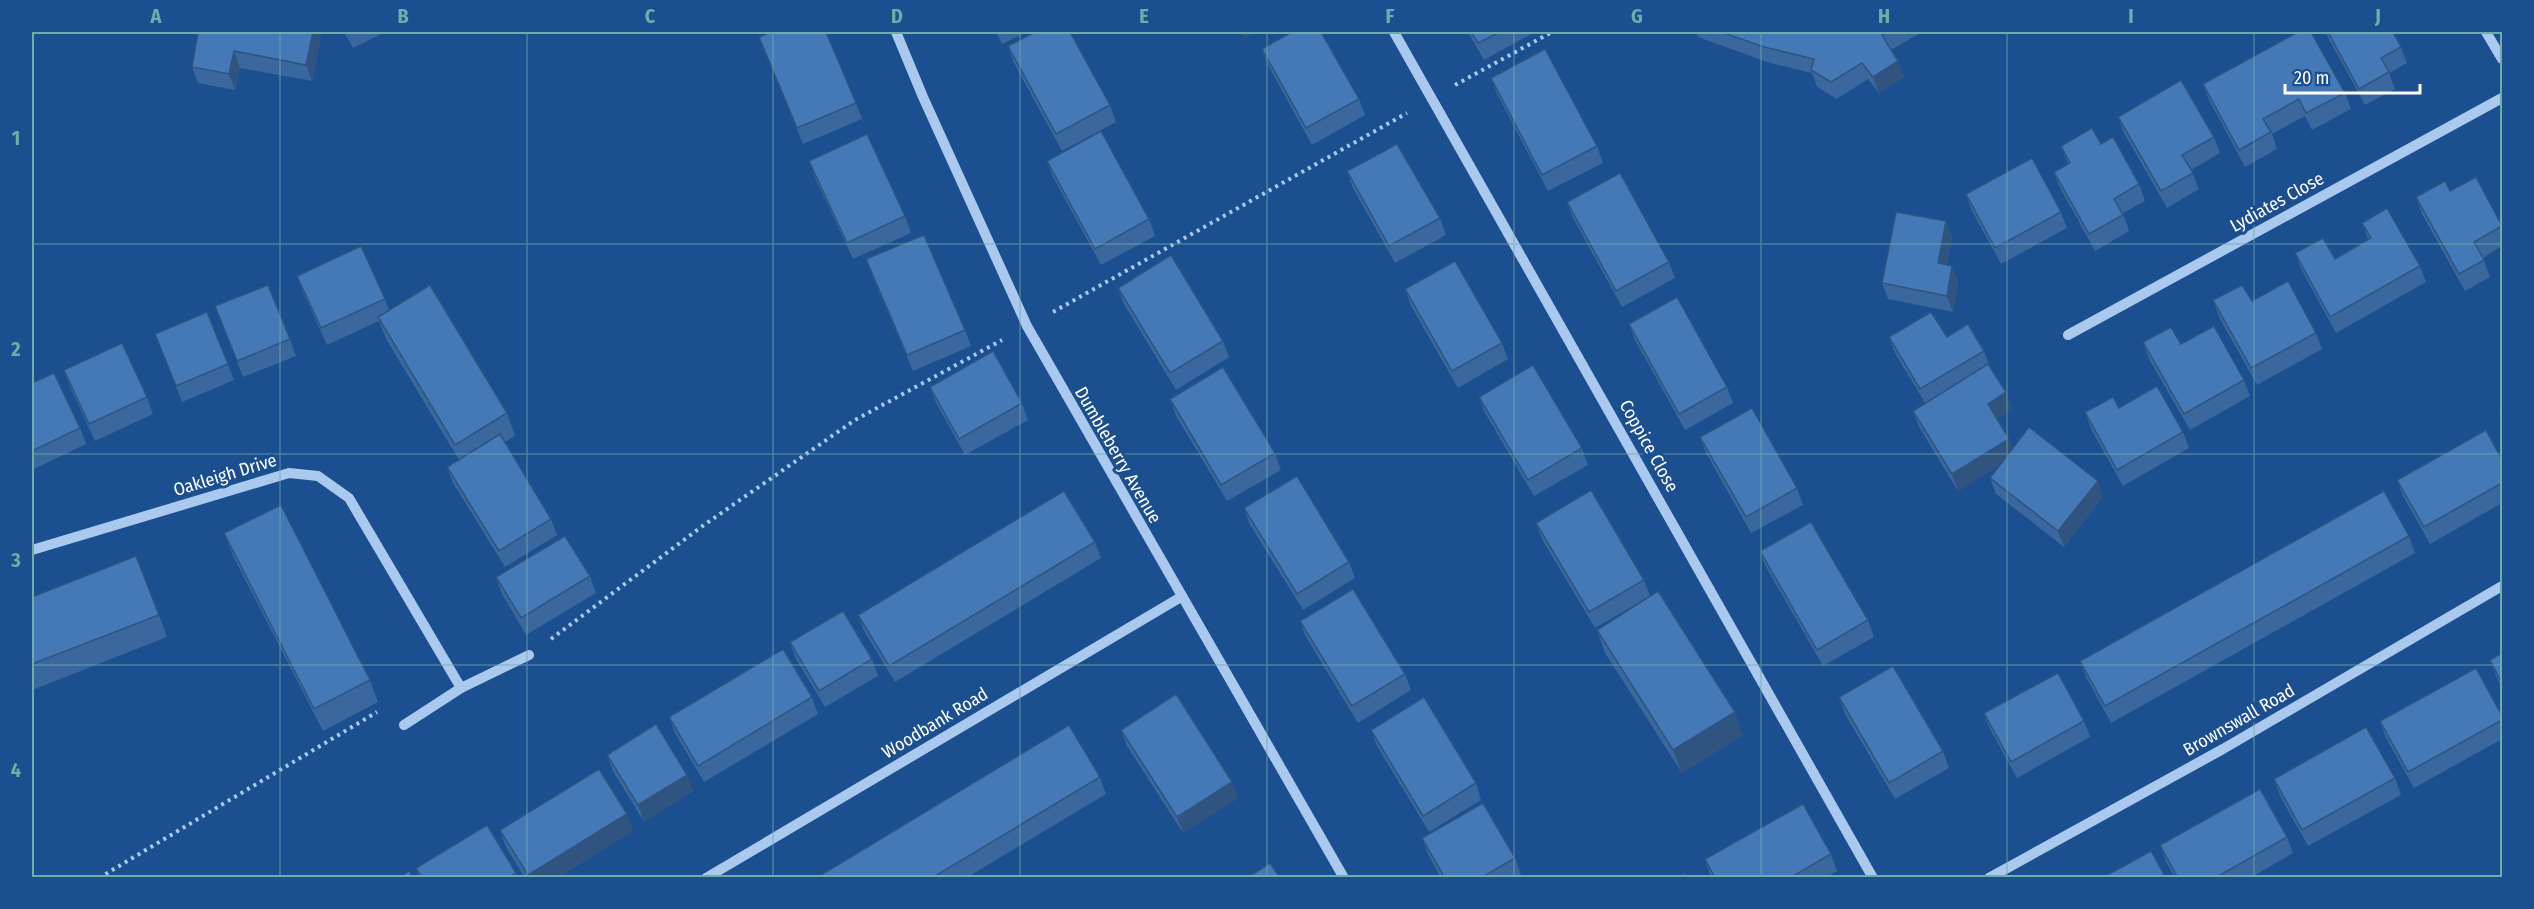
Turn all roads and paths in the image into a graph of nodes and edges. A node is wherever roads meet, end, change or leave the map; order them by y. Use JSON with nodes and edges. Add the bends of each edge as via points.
{"nodes":[{"id":1,"x":896,"y":32,"type":"edge"},
{"id":2,"x":1394,"y":32,"type":"edge"},
{"id":3,"x":2486,"y":32,"type":"edge"},
{"id":4,"x":2502,"y":59,"type":"edge"},
{"id":5,"x":2502,"y":98,"type":"edge"},
{"id":6,"x":2068,"y":335,"type":"dead end"},
{"id":7,"x":32,"y":550,"type":"edge"},
{"id":8,"x":2502,"y":586,"type":"edge"},
{"id":9,"x":1181,"y":597,"type":"junction"},
{"id":10,"x":529,"y":655,"type":"dead end"},
{"id":11,"x":461,"y":688,"type":"junction"},
{"id":12,"x":380,"y":711,"type":"dead end"},
{"id":13,"x":404,"y":724,"type":"dead end"},
{"id":14,"x":99,"y":878,"type":"edge"},
{"id":15,"x":706,"y":878,"type":"edge"},
{"id":16,"x":1344,"y":878,"type":"edge"},
{"id":17,"x":1873,"y":878,"type":"edge"},
{"id":18,"x":1989,"y":878,"type":"edge"}],
"edges":[{"from":1,"to":9,"type":"street","name":"Dumbleberry Avenue","via":[[1027,327]]},
{"from":2,"to":17,"type":"street","name":"Coppice Close"},
{"from":3,"to":4,"type":"street"},
{"from":5,"to":6,"type":"street","name":"Lydiates Close"},
{"from":7,"to":11,"type":"street","name":"Oakleigh Drive","via":[[289,472],[318,476],[349,498]]},
{"from":8,"to":18,"type":"street","name":"Brownswall Road","via":[[2223,749]]},
{"from":9,"to":15,"type":"street","name":"Woodbank Road"},
{"from":9,"to":16,"type":"street","name":"Dumbleberry Avenue"},
{"from":10,"to":11,"type":"street"},
{"from":11,"to":13,"type":"street"},
{"from":12,"to":14,"type":"path"}]}
